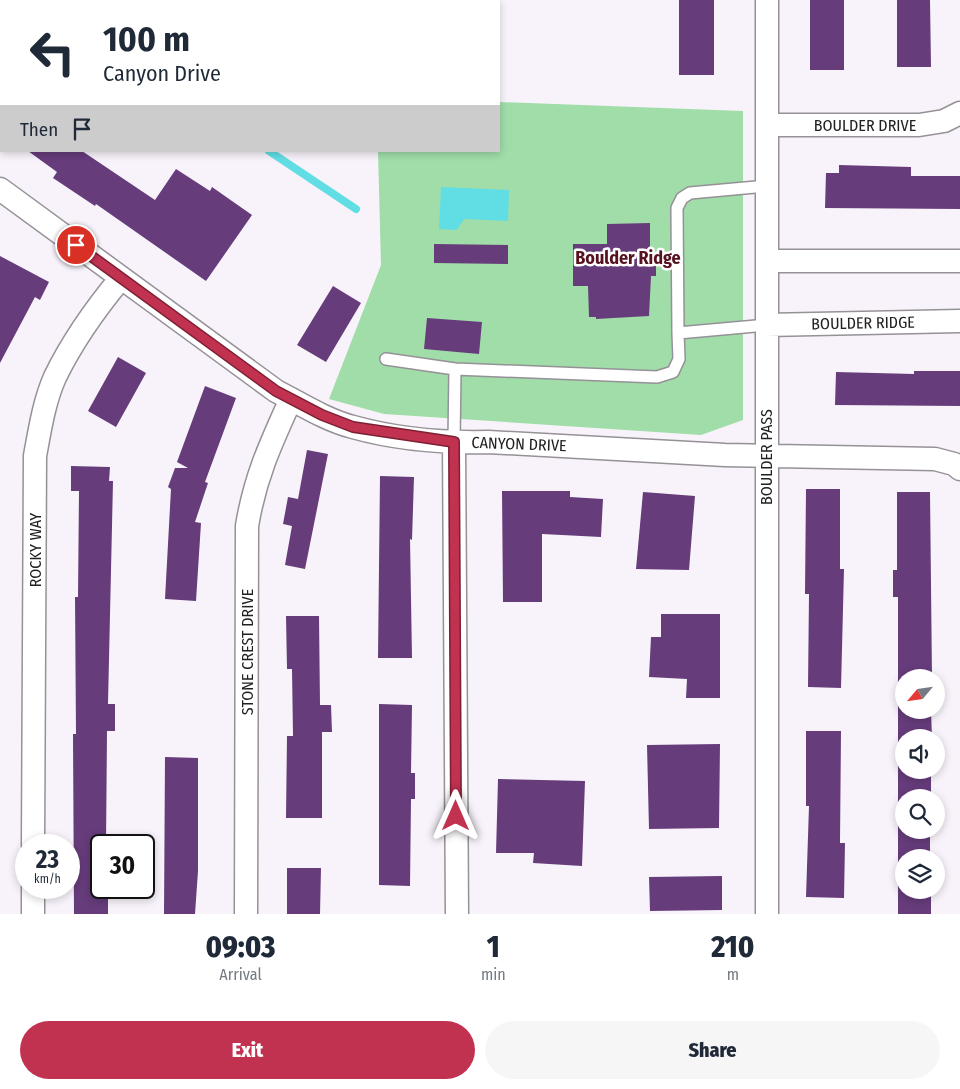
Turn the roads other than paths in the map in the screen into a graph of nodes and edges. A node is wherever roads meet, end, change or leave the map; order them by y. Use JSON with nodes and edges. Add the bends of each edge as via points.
{"nodes":[{"id":1,"x":767,"y":0,"type":"edge"},
{"id":2,"x":960,"y":113,"type":"edge"},
{"id":3,"x":767,"y":126,"type":"junction"},
{"id":4,"x":767,"y":186,"type":"junction"},
{"id":5,"x":0,"y":189,"type":"edge"},
{"id":6,"x":767,"y":261,"type":"junction"},
{"id":7,"x":960,"y":261,"type":"edge"},
{"id":8,"x":121,"y":278,"type":"junction"},
{"id":9,"x":960,"y":321,"type":"edge"},
{"id":10,"x":766,"y":324,"type":"junction"},
{"id":11,"x":678,"y":333,"type":"junction"},
{"id":12,"x":386,"y":359,"type":"dead end"},
{"id":13,"x":455,"y":368,"type":"junction"},
{"id":14,"x":291,"y":399,"type":"junction"},
{"id":15,"x":454,"y":442,"type":"junction"},
{"id":16,"x":766,"y":456,"type":"junction"},
{"id":17,"x":960,"y":469,"type":"edge"},
{"id":18,"x":33,"y":834,"type":"edge"},
{"id":19,"x":33,"y":899,"type":"edge"},
{"id":20,"x":33,"y":914,"type":"edge"},
{"id":21,"x":246,"y":914,"type":"edge"},
{"id":22,"x":457,"y":914,"type":"edge"},
{"id":23,"x":766,"y":914,"type":"edge"}],
"edges":[{"from":1,"to":3,"type":"street","name":"BOULDER PASS"},
{"from":2,"to":3,"type":"street","name":"BOULDER DRIVE","via":[[944,121],[918,126]]},
{"from":3,"to":4,"type":"street","name":"BOULDER PASS"},
{"from":4,"to":6,"type":"street","name":"BOULDER PASS"},
{"from":4,"to":11,"type":"lane","via":[[690,193],[682,198],[677,208]]},
{"from":5,"to":8,"type":"street","name":"CANYON DRIVE"},
{"from":6,"to":7,"type":"street"},
{"from":6,"to":10,"type":"street","name":"BOULDER PASS"},
{"from":8,"to":14,"type":"street","name":"CANYON DRIVE","via":[[236,363]]},
{"from":8,"to":18,"type":"street","name":"ROCKY WAY","via":[[80,334],[55,378],[42,416],[35,456]]},
{"from":9,"to":10,"type":"street","name":"BOULDER RIDGE"},
{"from":10,"to":11,"type":"lane"},
{"from":10,"to":16,"type":"street","name":"BOULDER PASS"},
{"from":11,"to":13,"type":"lane","via":[[679,358],[673,372],[657,377]]},
{"from":12,"to":13,"type":"lane"},
{"from":13,"to":15,"type":"lane"},
{"from":14,"to":15,"type":"street","name":"CANYON DRIVE","via":[[353,427]]},
{"from":14,"to":21,"type":"street","name":"STONE CREST DRIVE","via":[[261,465],[247,526]]},
{"from":15,"to":16,"type":"street","name":"CANYON DRIVE"},
{"from":15,"to":22,"type":"street"},
{"from":16,"to":17,"type":"street","name":"CANYON DRIVE","via":[[935,459]]},
{"from":16,"to":23,"type":"street","name":"BOULDER PASS"},
{"from":19,"to":20,"type":"street"}]}
